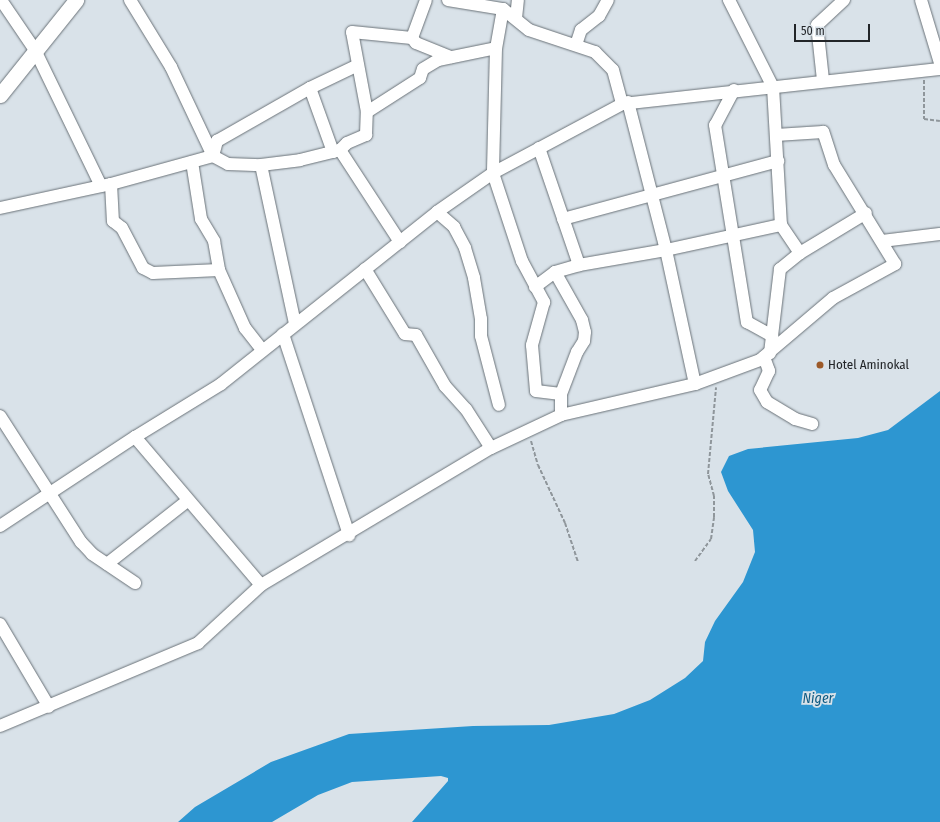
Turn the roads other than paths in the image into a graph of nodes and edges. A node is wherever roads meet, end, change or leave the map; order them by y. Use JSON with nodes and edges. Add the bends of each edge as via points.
{"nodes":[{"id":1,"x":1,"y":0,"type":"edge"},
{"id":2,"x":76,"y":0,"type":"edge"},
{"id":3,"x":130,"y":0,"type":"edge"},
{"id":4,"x":426,"y":0,"type":"edge"},
{"id":5,"x":448,"y":0,"type":"edge"},
{"id":6,"x":518,"y":0,"type":"edge"},
{"id":7,"x":608,"y":0,"type":"edge"},
{"id":8,"x":729,"y":0,"type":"edge"},
{"id":9,"x":844,"y":0,"type":"edge"},
{"id":10,"x":921,"y":0,"type":"edge"},
{"id":11,"x":503,"y":9,"type":"junction"},
{"id":12,"x":516,"y":18,"type":"junction"},
{"id":13,"x":412,"y":38,"type":"junction"},
{"id":14,"x":576,"y":45,"type":"junction"},
{"id":15,"x":496,"y":48,"type":"junction"},
{"id":16,"x":35,"y":50,"type":"junction"},
{"id":17,"x":451,"y":57,"type":"junction"},
{"id":18,"x":940,"y":63,"type":"edge"},
{"id":19,"x":358,"y":65,"type":"junction"},
{"id":20,"x":940,"y":69,"type":"edge"},
{"id":21,"x":824,"y":80,"type":"junction"},
{"id":22,"x":773,"y":87,"type":"junction"},
{"id":23,"x":310,"y":88,"type":"junction"},
{"id":24,"x":734,"y":90,"type":"junction"},
{"id":25,"x":0,"y":95,"type":"edge"},
{"id":26,"x":625,"y":103,"type":"junction"},
{"id":27,"x":367,"y":112,"type":"junction"},
{"id":28,"x":776,"y":135,"type":"junction"},
{"id":29,"x":539,"y":148,"type":"junction"},
{"id":30,"x":337,"y":151,"type":"junction"},
{"id":31,"x":213,"y":156,"type":"junction"},
{"id":32,"x":778,"y":161,"type":"junction"},
{"id":33,"x":192,"y":162,"type":"junction"},
{"id":34,"x":261,"y":165,"type":"junction"},
{"id":35,"x":493,"y":173,"type":"junction"},
{"id":36,"x":723,"y":174,"type":"junction"},
{"id":37,"x":106,"y":185,"type":"junction"},
{"id":38,"x":651,"y":195,"type":"junction"},
{"id":39,"x":0,"y":208,"type":"edge"},
{"id":40,"x":438,"y":212,"type":"junction"},
{"id":41,"x":866,"y":213,"type":"junction"},
{"id":42,"x":564,"y":219,"type":"junction"},
{"id":43,"x":781,"y":225,"type":"junction"},
{"id":44,"x":940,"y":234,"type":"edge"},
{"id":45,"x":734,"y":235,"type":"junction"},
{"id":46,"x":882,"y":241,"type":"junction"},
{"id":47,"x":400,"y":242,"type":"junction"},
{"id":48,"x":666,"y":250,"type":"junction"},
{"id":49,"x":800,"y":253,"type":"junction"},
{"id":50,"x":579,"y":265,"type":"junction"},
{"id":51,"x":365,"y":269,"type":"junction"},
{"id":52,"x":219,"y":270,"type":"junction"},
{"id":53,"x":555,"y":272,"type":"junction"},
{"id":54,"x":535,"y":287,"type":"junction"},
{"id":55,"x":295,"y":323,"type":"junction"},
{"id":56,"x":283,"y":334,"type":"junction"},
{"id":57,"x":772,"y":336,"type":"junction"},
{"id":58,"x":262,"y":350,"type":"junction"},
{"id":59,"x":767,"y":355,"type":"junction"},
{"id":60,"x":695,"y":384,"type":"junction"},
{"id":61,"x":561,"y":394,"type":"junction"},
{"id":62,"x":499,"y":405,"type":"dead end"},
{"id":63,"x":561,"y":415,"type":"junction"},
{"id":64,"x":0,"y":416,"type":"edge"},
{"id":65,"x":812,"y":424,"type":"dead end"},
{"id":66,"x":135,"y":436,"type":"junction"},
{"id":67,"x":491,"y":448,"type":"junction"},
{"id":68,"x":48,"y":493,"type":"junction"},
{"id":69,"x":187,"y":501,"type":"junction"},
{"id":70,"x":0,"y":526,"type":"edge"},
{"id":71,"x":349,"y":535,"type":"junction"},
{"id":72,"x":107,"y":564,"type":"junction"},
{"id":73,"x":134,"y":583,"type":"dead end"},
{"id":74,"x":261,"y":585,"type":"junction"},
{"id":75,"x":0,"y":624,"type":"edge"},
{"id":76,"x":49,"y":707,"type":"junction"},
{"id":77,"x":0,"y":726,"type":"edge"}],
"edges":[{"from":1,"to":16,"type":"street"},
{"from":2,"to":16,"type":"main road"},
{"from":3,"to":31,"type":"street","via":[[171,67]]},
{"from":4,"to":13,"type":"street"},
{"from":5,"to":11,"type":"street"},
{"from":6,"to":12,"type":"street"},
{"from":7,"to":14,"type":"street","via":[[599,16],[581,30]]},
{"from":8,"to":22,"type":"street"},
{"from":9,"to":21,"type":"street","via":[[817,25]]},
{"from":10,"to":18,"type":"street"},
{"from":11,"to":12,"type":"street"},
{"from":11,"to":15,"type":"street"},
{"from":12,"to":14,"type":"street","via":[[529,30]]},
{"from":13,"to":17,"type":"street","via":[[416,43]]},
{"from":13,"to":19,"type":"street","via":[[352,32]]},
{"from":14,"to":26,"type":"street","via":[[595,52],[613,70]]},
{"from":15,"to":17,"type":"street"},
{"from":15,"to":35,"type":"street"},
{"from":16,"to":25,"type":"main road"},
{"from":16,"to":37,"type":"street"},
{"from":17,"to":27,"type":"street","via":[[423,69],[420,78]]},
{"from":19,"to":23,"type":"street"},
{"from":19,"to":27,"type":"street"},
{"from":20,"to":21,"type":"street"},
{"from":21,"to":22,"type":"street"},
{"from":22,"to":24,"type":"street"},
{"from":22,"to":28,"type":"street"},
{"from":23,"to":30,"type":"street"},
{"from":23,"to":31,"type":"street","via":[[217,141]]},
{"from":24,"to":26,"type":"street"},
{"from":24,"to":36,"type":"street","via":[[715,126]]},
{"from":26,"to":29,"type":"street"},
{"from":26,"to":38,"type":"street"},
{"from":27,"to":30,"type":"street","via":[[366,135],[347,143]]},
{"from":28,"to":32,"type":"street"},
{"from":28,"to":41,"type":"street","via":[[823,132],[834,165]]},
{"from":29,"to":35,"type":"street"},
{"from":29,"to":42,"type":"street"},
{"from":30,"to":34,"type":"street"},
{"from":30,"to":47,"type":"street"},
{"from":31,"to":33,"type":"street"},
{"from":31,"to":34,"type":"street","via":[[228,164]]},
{"from":32,"to":36,"type":"street"},
{"from":32,"to":43,"type":"street"},
{"from":33,"to":37,"type":"street"},
{"from":33,"to":52,"type":"street","via":[[201,219],[214,241]]},
{"from":34,"to":55,"type":"street"},
{"from":35,"to":40,"type":"street"},
{"from":35,"to":54,"type":"street","via":[[514,240]]},
{"from":36,"to":38,"type":"street"},
{"from":36,"to":45,"type":"street"},
{"from":37,"to":39,"type":"street"},
{"from":37,"to":52,"type":"street","via":[[113,220],[122,228],[143,268],[152,273]]},
{"from":38,"to":42,"type":"street"},
{"from":38,"to":48,"type":"street"},
{"from":40,"to":47,"type":"street"},
{"from":40,"to":62,"type":"street","via":[[454,227],[465,248],[474,278],[481,336]]},
{"from":41,"to":46,"type":"street"},
{"from":41,"to":49,"type":"street"},
{"from":42,"to":50,"type":"street"},
{"from":43,"to":45,"type":"street"},
{"from":43,"to":49,"type":"street"},
{"from":44,"to":46,"type":"street"},
{"from":45,"to":48,"type":"street"},
{"from":45,"to":57,"type":"street","via":[[747,322]]},
{"from":46,"to":59,"type":"street","via":[[895,264],[833,298]]},
{"from":47,"to":51,"type":"street"},
{"from":48,"to":50,"type":"street"},
{"from":48,"to":60,"type":"street"},
{"from":49,"to":57,"type":"street","via":[[780,269]]},
{"from":50,"to":53,"type":"street"},
{"from":51,"to":55,"type":"street"},
{"from":51,"to":67,"type":"street","via":[[405,334],[416,335],[445,386],[466,409]]},
{"from":52,"to":58,"type":"street","via":[[245,328]]},
{"from":53,"to":54,"type":"street"},
{"from":53,"to":61,"type":"street","via":[[582,320],[585,332],[584,341],[577,352]]},
{"from":54,"to":61,"type":"street","via":[[544,302],[532,345],[536,391]]},
{"from":55,"to":56,"type":"street"},
{"from":56,"to":58,"type":"street"},
{"from":56,"to":71,"type":"street"},
{"from":57,"to":59,"type":"street"},
{"from":58,"to":66,"type":"street","via":[[221,384]]},
{"from":59,"to":60,"type":"street"},
{"from":59,"to":65,"type":"street","via":[[770,371],[760,390],[767,402],[795,419]]},
{"from":60,"to":63,"type":"street"},
{"from":61,"to":63,"type":"street"},
{"from":63,"to":67,"type":"street"},
{"from":64,"to":68,"type":"street"},
{"from":66,"to":68,"type":"street"},
{"from":66,"to":69,"type":"street"},
{"from":67,"to":71,"type":"street","via":[[418,490]]},
{"from":68,"to":70,"type":"street"},
{"from":68,"to":72,"type":"street","via":[[81,542]]},
{"from":69,"to":72,"type":"street"},
{"from":69,"to":74,"type":"street"},
{"from":71,"to":74,"type":"street"},
{"from":72,"to":73,"type":"street"},
{"from":74,"to":76,"type":"street","via":[[198,643]]},
{"from":75,"to":76,"type":"street"},
{"from":76,"to":77,"type":"street"}]}
